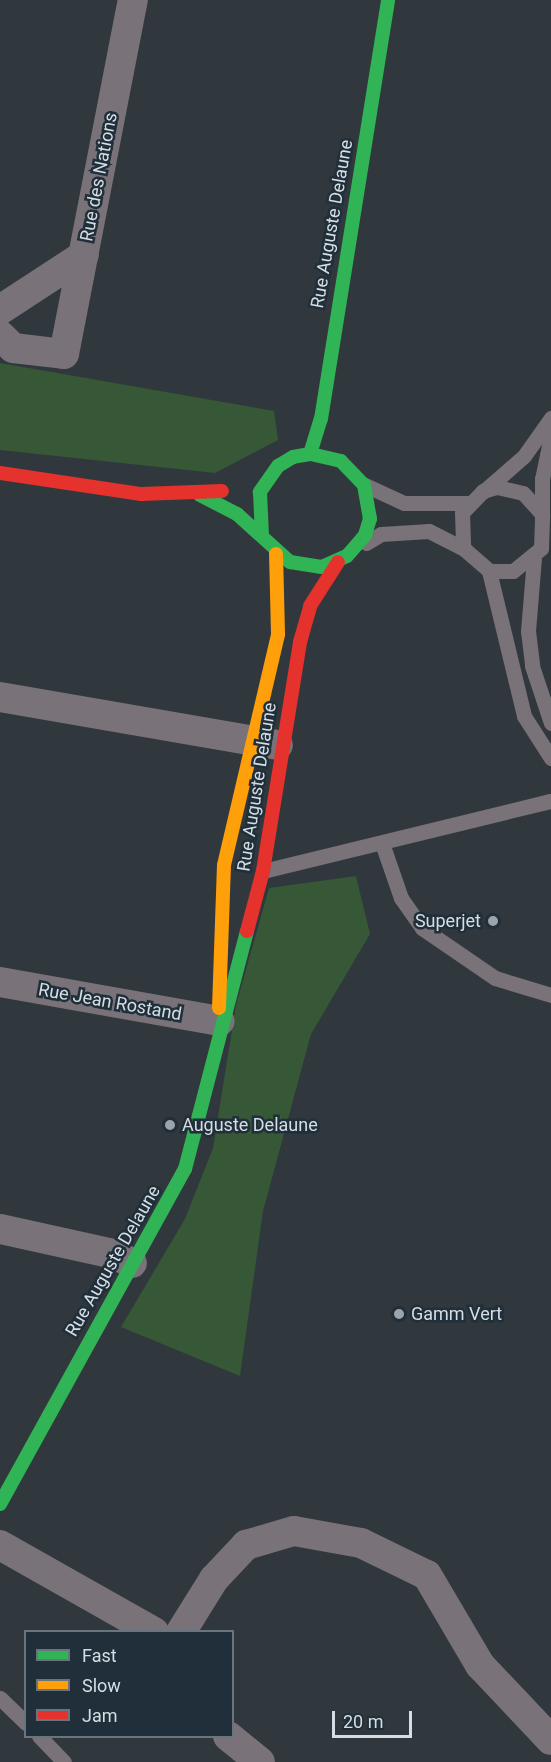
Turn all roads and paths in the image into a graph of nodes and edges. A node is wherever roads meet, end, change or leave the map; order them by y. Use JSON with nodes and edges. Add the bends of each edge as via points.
{"nodes":[{"id":1,"x":133,"y":0,"type":"edge"},
{"id":2,"x":381,"y":1,"type":"edge"},
{"id":3,"x":84,"y":255,"type":"junction"},
{"id":4,"x":0,"y":310,"type":"edge"},
{"id":5,"x":0,"y":335,"type":"edge"},
{"id":6,"x":551,"y":418,"type":"edge"},
{"id":7,"x":551,"y":436,"type":"edge"},
{"id":8,"x":309,"y":454,"type":"junction"},
{"id":9,"x":0,"y":474,"type":"edge"},
{"id":10,"x":266,"y":478,"type":"junction"},
{"id":11,"x":364,"y":485,"type":"junction"},
{"id":12,"x":483,"y":492,"type":"junction"},
{"id":13,"x":200,"y":495,"type":"junction"},
{"id":14,"x":468,"y":503,"type":"junction"},
{"id":15,"x":542,"y":514,"type":"junction"},
{"id":16,"x":262,"y":536,"type":"junction"},
{"id":17,"x":463,"y":548,"type":"junction"},
{"id":18,"x":355,"y":549,"type":"junction"},
{"id":19,"x":276,"y":554,"type":"junction"},
{"id":20,"x":534,"y":558,"type":"junction"},
{"id":21,"x":338,"y":562,"type":"junction"},
{"id":22,"x":489,"y":571,"type":"junction"},
{"id":23,"x":0,"y":698,"type":"edge"},
{"id":24,"x":551,"y":723,"type":"edge"},
{"id":25,"x":269,"y":743,"type":"junction"},
{"id":26,"x":551,"y":758,"type":"edge"},
{"id":27,"x":551,"y":801,"type":"edge"},
{"id":28,"x":383,"y":846,"type":"junction"},
{"id":29,"x":224,"y":865,"type":"junction"},
{"id":30,"x":264,"y":871,"type":"junction"},
{"id":31,"x":0,"y":982,"type":"edge"},
{"id":32,"x":551,"y":994,"type":"edge"},
{"id":33,"x":220,"y":1022,"type":"junction"},
{"id":34,"x":0,"y":1229,"type":"edge"},
{"id":35,"x":132,"y":1263,"type":"junction"},
{"id":36,"x":0,"y":1504,"type":"edge"},
{"id":37,"x":0,"y":1545,"type":"edge"},
{"id":38,"x":150,"y":1630,"type":"edge"},
{"id":39,"x":182,"y":1630,"type":"edge"},
{"id":40,"x":0,"y":1698,"type":"edge"},
{"id":41,"x":24,"y":1720,"type":"edge"},
{"id":42,"x":40,"y":1738,"type":"edge"},
{"id":43,"x":229,"y":1738,"type":"edge"},
{"id":44,"x":551,"y":1740,"type":"edge"},
{"id":45,"x":64,"y":1762,"type":"edge"},
{"id":46,"x":260,"y":1762,"type":"edge"}],
"edges":[{"from":1,"to":3,"type":"street","name":"Rue des Nations"},
{"from":2,"to":8,"type":"street","name":"Rue Auguste Delaune","via":[[321,419]]},
{"from":3,"to":4,"type":"street"},
{"from":3,"to":5,"type":"street","name":"Rue des Nations","via":[[64,354],[13,348]]},
{"from":6,"to":12,"type":"lane","via":[[524,456]]},
{"from":7,"to":15,"type":"lane","via":[[542,479]]},
{"from":8,"to":10,"type":"street","via":[[293,457]]},
{"from":8,"to":11,"type":"street","via":[[341,461]]},
{"from":9,"to":13,"type":"street","via":[[141,494]]},
{"from":10,"to":13,"type":"street"},
{"from":10,"to":16,"type":"street","via":[[257,506]]},
{"from":11,"to":14,"type":"lane","via":[[404,503]]},
{"from":11,"to":18,"type":"street","via":[[370,519]]},
{"from":12,"to":14,"type":"lane"},
{"from":12,"to":15,"type":"lane","via":[[496,487],[523,493]]},
{"from":13,"to":16,"type":"street","via":[[223,505]]},
{"from":14,"to":17,"type":"lane","via":[[459,525]]},
{"from":15,"to":20,"type":"lane","via":[[544,537]]},
{"from":16,"to":19,"type":"street"},
{"from":17,"to":18,"type":"lane","via":[[429,531],[408,531],[381,534]]},
{"from":17,"to":22,"type":"lane"},
{"from":18,"to":21,"type":"street"},
{"from":19,"to":21,"type":"street","via":[[306,567]]},
{"from":19,"to":25,"type":"street","name":"Rue Auguste Delaune","via":[[278,634]]},
{"from":20,"to":22,"type":"lane","via":[[513,571]]},
{"from":20,"to":24,"type":"lane","via":[[528,631],[532,666]]},
{"from":21,"to":25,"type":"street","name":"Rue Auguste Delaune","via":[[310,606]]},
{"from":22,"to":26,"type":"lane","via":[[524,716]]},
{"from":23,"to":25,"type":"street"},
{"from":25,"to":29,"type":"street","name":"Rue Auguste Delaune"},
{"from":25,"to":30,"type":"street","name":"Rue Auguste Delaune"},
{"from":27,"to":28,"type":"lane"},
{"from":28,"to":30,"type":"lane"},
{"from":28,"to":32,"type":"lane","via":[[401,898],[422,928],[495,978]]},
{"from":29,"to":30,"type":"street"},
{"from":29,"to":33,"type":"street","name":"Rue Auguste Delaune","via":[[217,959]]},
{"from":30,"to":33,"type":"street","name":"Rue Auguste Delaune","via":[[241,965]]},
{"from":31,"to":33,"type":"street","name":"Rue Jean Rostand"},
{"from":33,"to":35,"type":"street","name":"Rue Auguste Delaune","via":[[185,1169]]},
{"from":34,"to":35,"type":"street","via":[[114,1254]]},
{"from":35,"to":36,"type":"street","name":"Rue Auguste Delaune"},
{"from":37,"to":38,"type":"street"},
{"from":39,"to":44,"type":"street","via":[[214,1579],[246,1545],[294,1531],[361,1543],[427,1575],[480,1665]]},
{"from":40,"to":41,"type":"lane"},
{"from":42,"to":45,"type":"lane"},
{"from":43,"to":46,"type":"street"}]}
